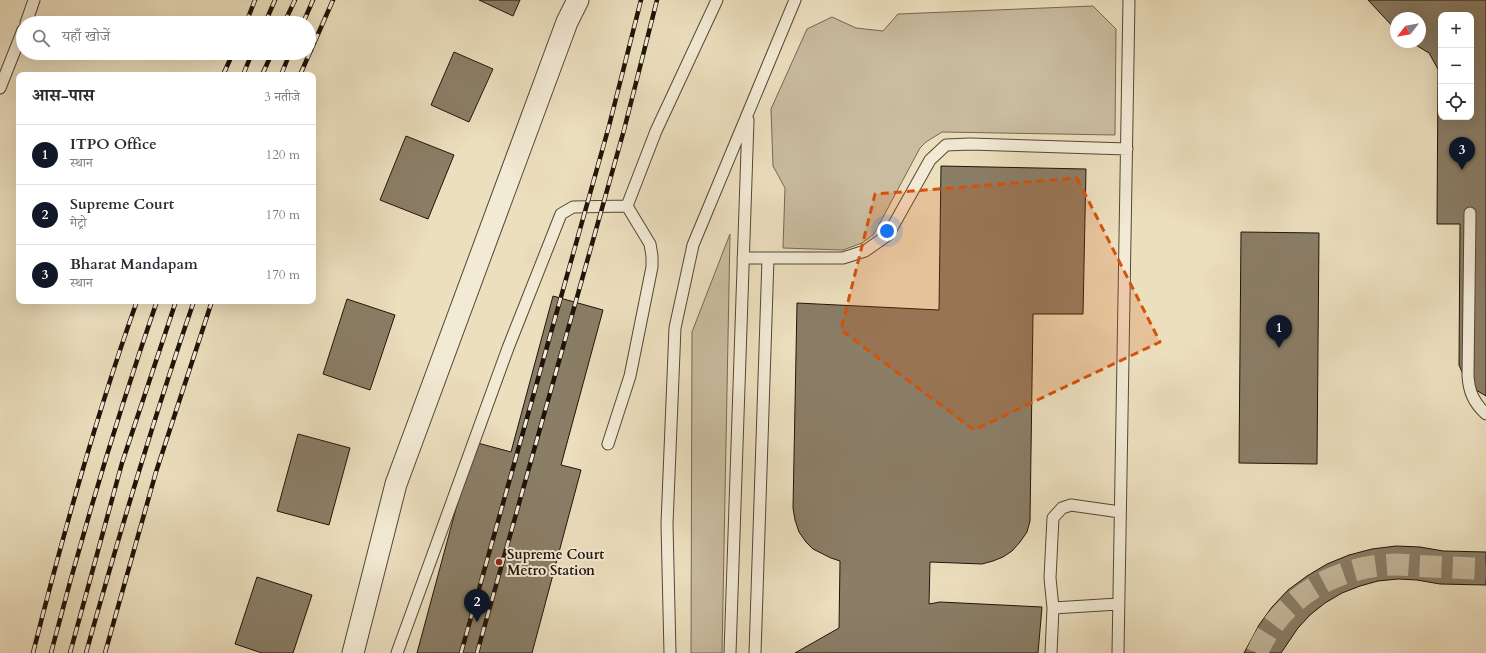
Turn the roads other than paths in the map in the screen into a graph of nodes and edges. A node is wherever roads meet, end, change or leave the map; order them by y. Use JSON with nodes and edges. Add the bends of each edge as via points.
{"nodes":[{"id":1,"x":34,"y":0,"type":"edge"},
{"id":2,"x":578,"y":0,"type":"edge"},
{"id":3,"x":717,"y":0,"type":"edge"},
{"id":4,"x":795,"y":0,"type":"edge"},
{"id":5,"x":1129,"y":0,"type":"edge"},
{"id":6,"x":28,"y":16,"type":"edge"},
{"id":7,"x":16,"y":48,"type":"edge"},
{"id":8,"x":0,"y":88,"type":"edge"},
{"id":9,"x":748,"y":112,"type":"junction"},
{"id":10,"x":1127,"y":149,"type":"junction"},
{"id":11,"x":627,"y":206,"type":"junction"},
{"id":12,"x":1470,"y":213,"type":"dead end"},
{"id":13,"x":743,"y":258,"type":"junction"},
{"id":14,"x":768,"y":258,"type":"junction"},
{"id":15,"x":1486,"y":414,"type":"edge"},
{"id":16,"x":608,"y":444,"type":"dead end"},
{"id":17,"x":1120,"y":512,"type":"junction"},
{"id":18,"x":1118,"y":604,"type":"junction"},
{"id":19,"x":1053,"y":608,"type":"junction"},
{"id":20,"x":353,"y":653,"type":"edge"},
{"id":21,"x":397,"y":653,"type":"edge"},
{"id":22,"x":670,"y":653,"type":"edge"},
{"id":23,"x":730,"y":653,"type":"edge"},
{"id":24,"x":755,"y":653,"type":"edge"},
{"id":25,"x":1051,"y":653,"type":"edge"},
{"id":26,"x":1118,"y":653,"type":"edge"}],
"edges":[{"from":1,"to":6,"type":"lane"},
{"from":2,"to":20,"type":"street","via":[[566,22],[396,484]]},
{"from":3,"to":11,"type":"lane","via":[[656,131]]},
{"from":4,"to":9,"type":"lane"},
{"from":5,"to":10,"type":"lane"},
{"from":7,"to":8,"type":"lane"},
{"from":9,"to":13,"type":"lane"},
{"from":9,"to":22,"type":"lane","via":[[693,245],[675,328],[667,524]]},
{"from":10,"to":14,"type":"lane","via":[[946,145],[930,160],[888,235],[865,251],[843,258]]},
{"from":10,"to":17,"type":"lane"},
{"from":11,"to":16,"type":"lane","via":[[650,244],[652,267],[630,376]]},
{"from":11,"to":21,"type":"lane","via":[[573,207],[561,214],[508,348]]},
{"from":12,"to":15,"type":"lane","via":[[1468,381],[1474,401]]},
{"from":13,"to":14,"type":"lane"},
{"from":13,"to":23,"type":"lane"},
{"from":14,"to":24,"type":"lane"},
{"from":17,"to":18,"type":"lane"},
{"from":17,"to":19,"type":"lane","via":[[1071,506],[1062,508],[1053,518],[1050,578]]},
{"from":18,"to":19,"type":"lane"},
{"from":18,"to":26,"type":"lane"},
{"from":19,"to":25,"type":"lane"}]}
